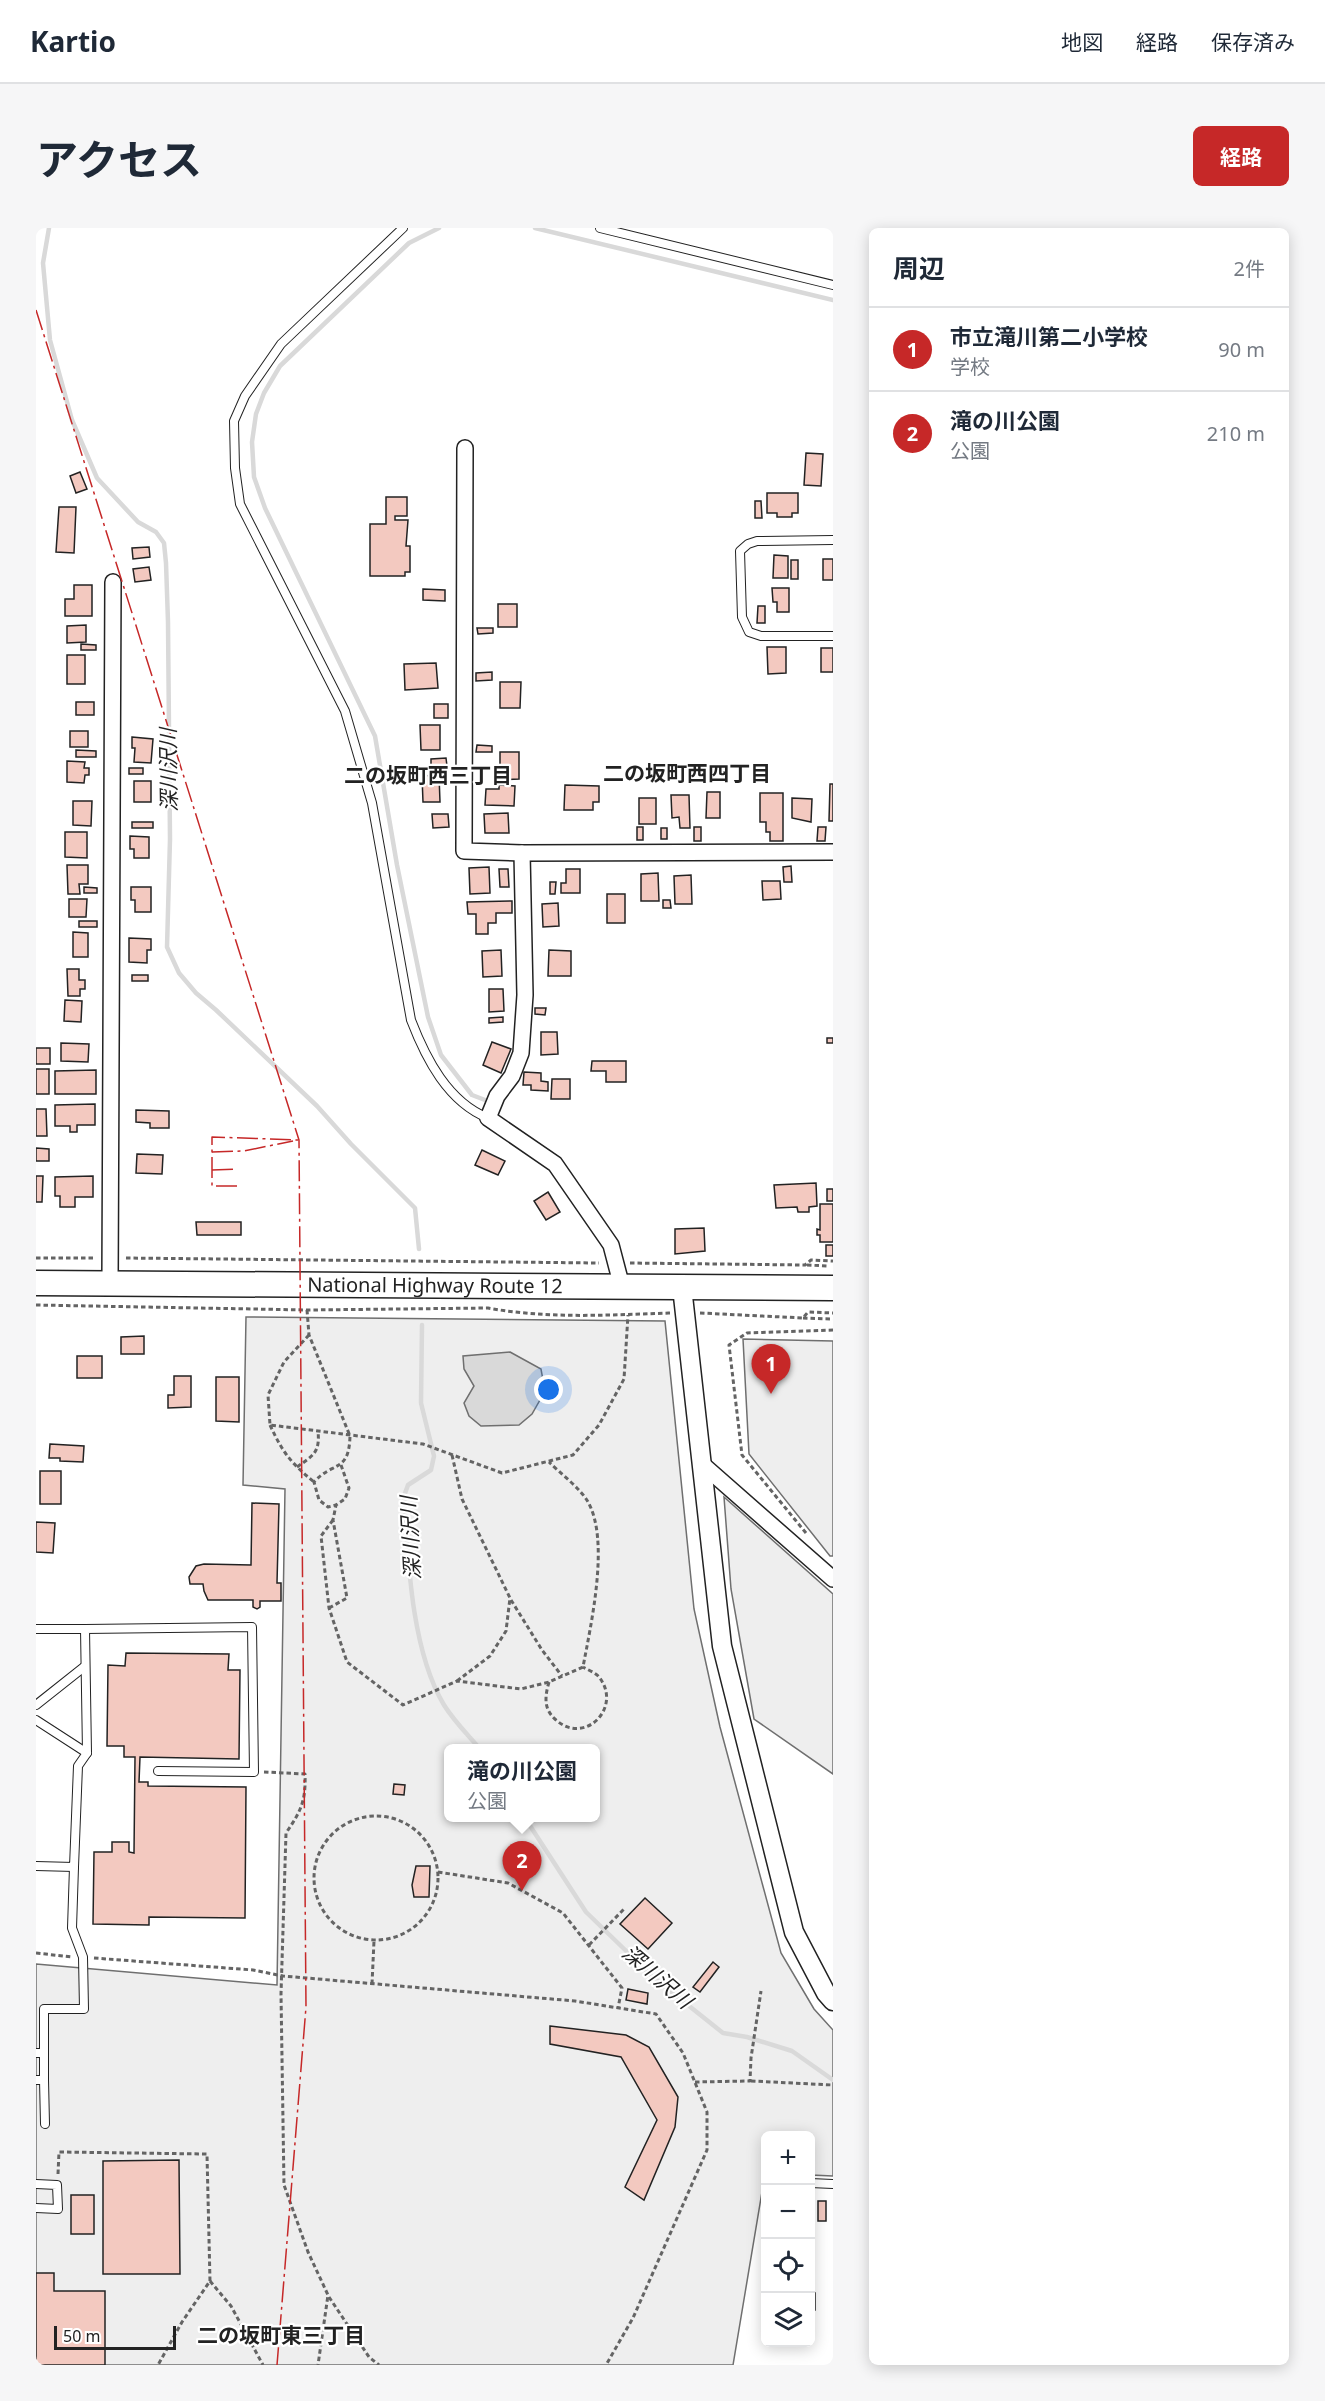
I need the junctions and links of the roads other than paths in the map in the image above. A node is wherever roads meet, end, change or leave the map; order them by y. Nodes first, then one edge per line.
1 (403, 228) edge
2 (600, 228) edge
3 (833, 285) edge
4 (465, 447) dead end
5 (833, 540) edge
6 (113, 582) dead end
7 (833, 636) edge
8 (833, 852) edge
9 (522, 853) junction
10 (488, 1118) junction
11 (832, 1277) edge
12 (36, 1283) edge
13 (110, 1283) junction
14 (622, 1287) junction
15 (682, 1287) junction
16 (702, 1464) junction
17 (833, 1579) edge
18 (36, 1629) edge
19 (85, 1629) junction
20 (84, 1667) junction
21 (36, 1705) edge
22 (36, 1720) edge
23 (87, 1753) junction
24 (158, 1771) dead end
25 (36, 1866) edge
26 (74, 1867) junction
27 (833, 2001) edge
28 (40, 2053) edge
29 (40, 2080) edge
30 (45, 2124) dead end
31 (815, 2183) edge
32 (36, 2184) edge
33 (833, 2184) edge
34 (36, 2208) edge

1 - 10 lane
2 - 3 lane
4 - 9 street
5 - 7 lane
6 - 13 street
8 - 9 street
9 - 10 street
10 - 14 street
11 - 15 highway, National Highway Route 12
12 - 13 highway, National Highway Route 12
13 - 14 highway, National Highway Route 12
14 - 15 highway, National Highway Route 12
15 - 16 street
16 - 17 street
16 - 27 street
18 - 19 lane
19 - 20 lane
19 - 24 lane
20 - 21 lane
20 - 23 lane
22 - 23 lane
23 - 26 lane
25 - 26 lane
26 - 28 lane
28 - 29 lane
29 - 30 lane
31 - 33 lane
32 - 34 lane

